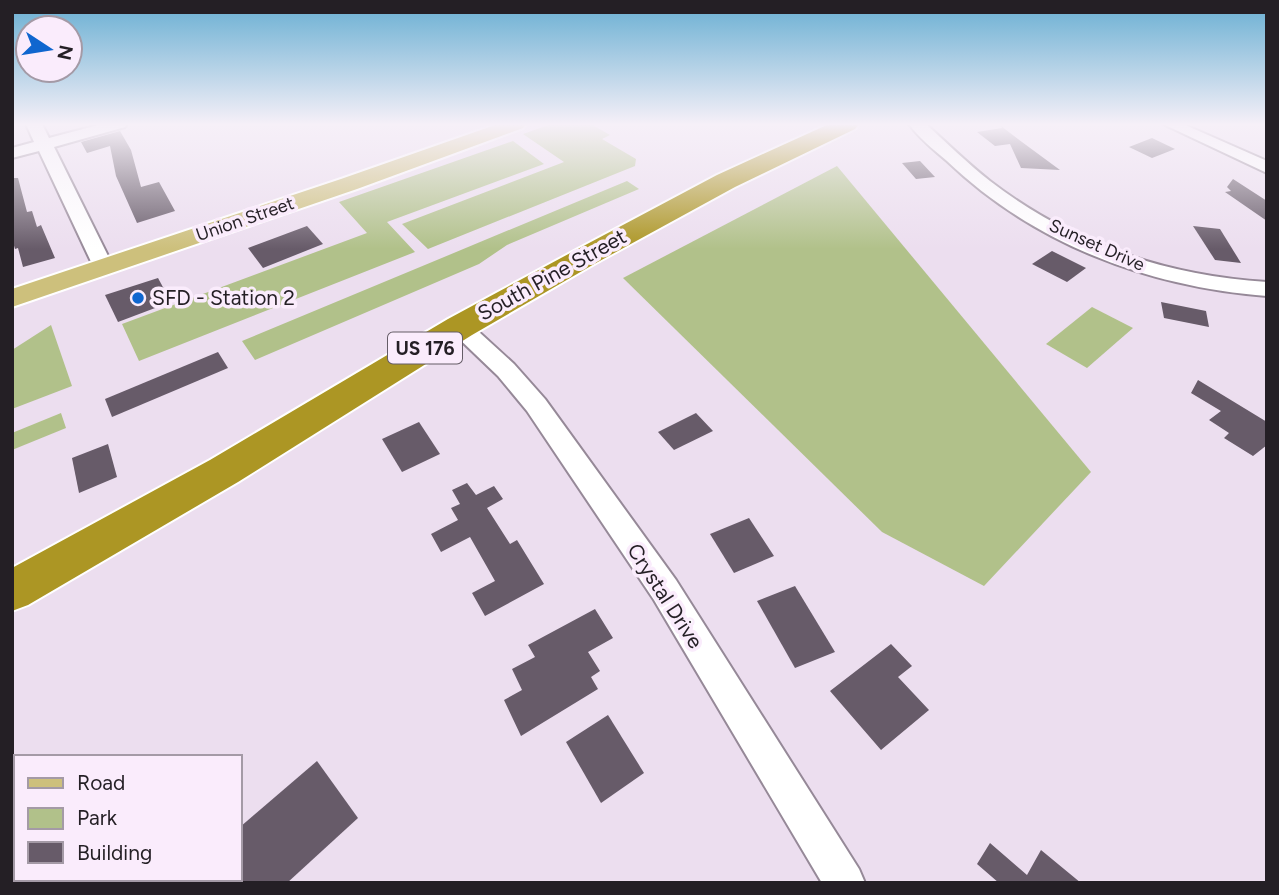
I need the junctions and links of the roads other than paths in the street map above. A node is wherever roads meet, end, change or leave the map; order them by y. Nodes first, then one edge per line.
1 (54, 166) edge
2 (397, 166) edge
3 (759, 166) edge
4 (963, 166) edge
5 (104, 268) junction
6 (1267, 289) edge
7 (12, 298) edge
8 (460, 327) junction
9 (12, 591) edge
10 (845, 883) edge

1 - 5 street
2 - 5 main road, Union Street
3 - 8 highway, South Pine Street / US 176
4 - 6 street, Sunset Drive
5 - 7 main road, Union Street
8 - 9 highway, South Pine Street / US 176
8 - 10 street, Crystal Drive

